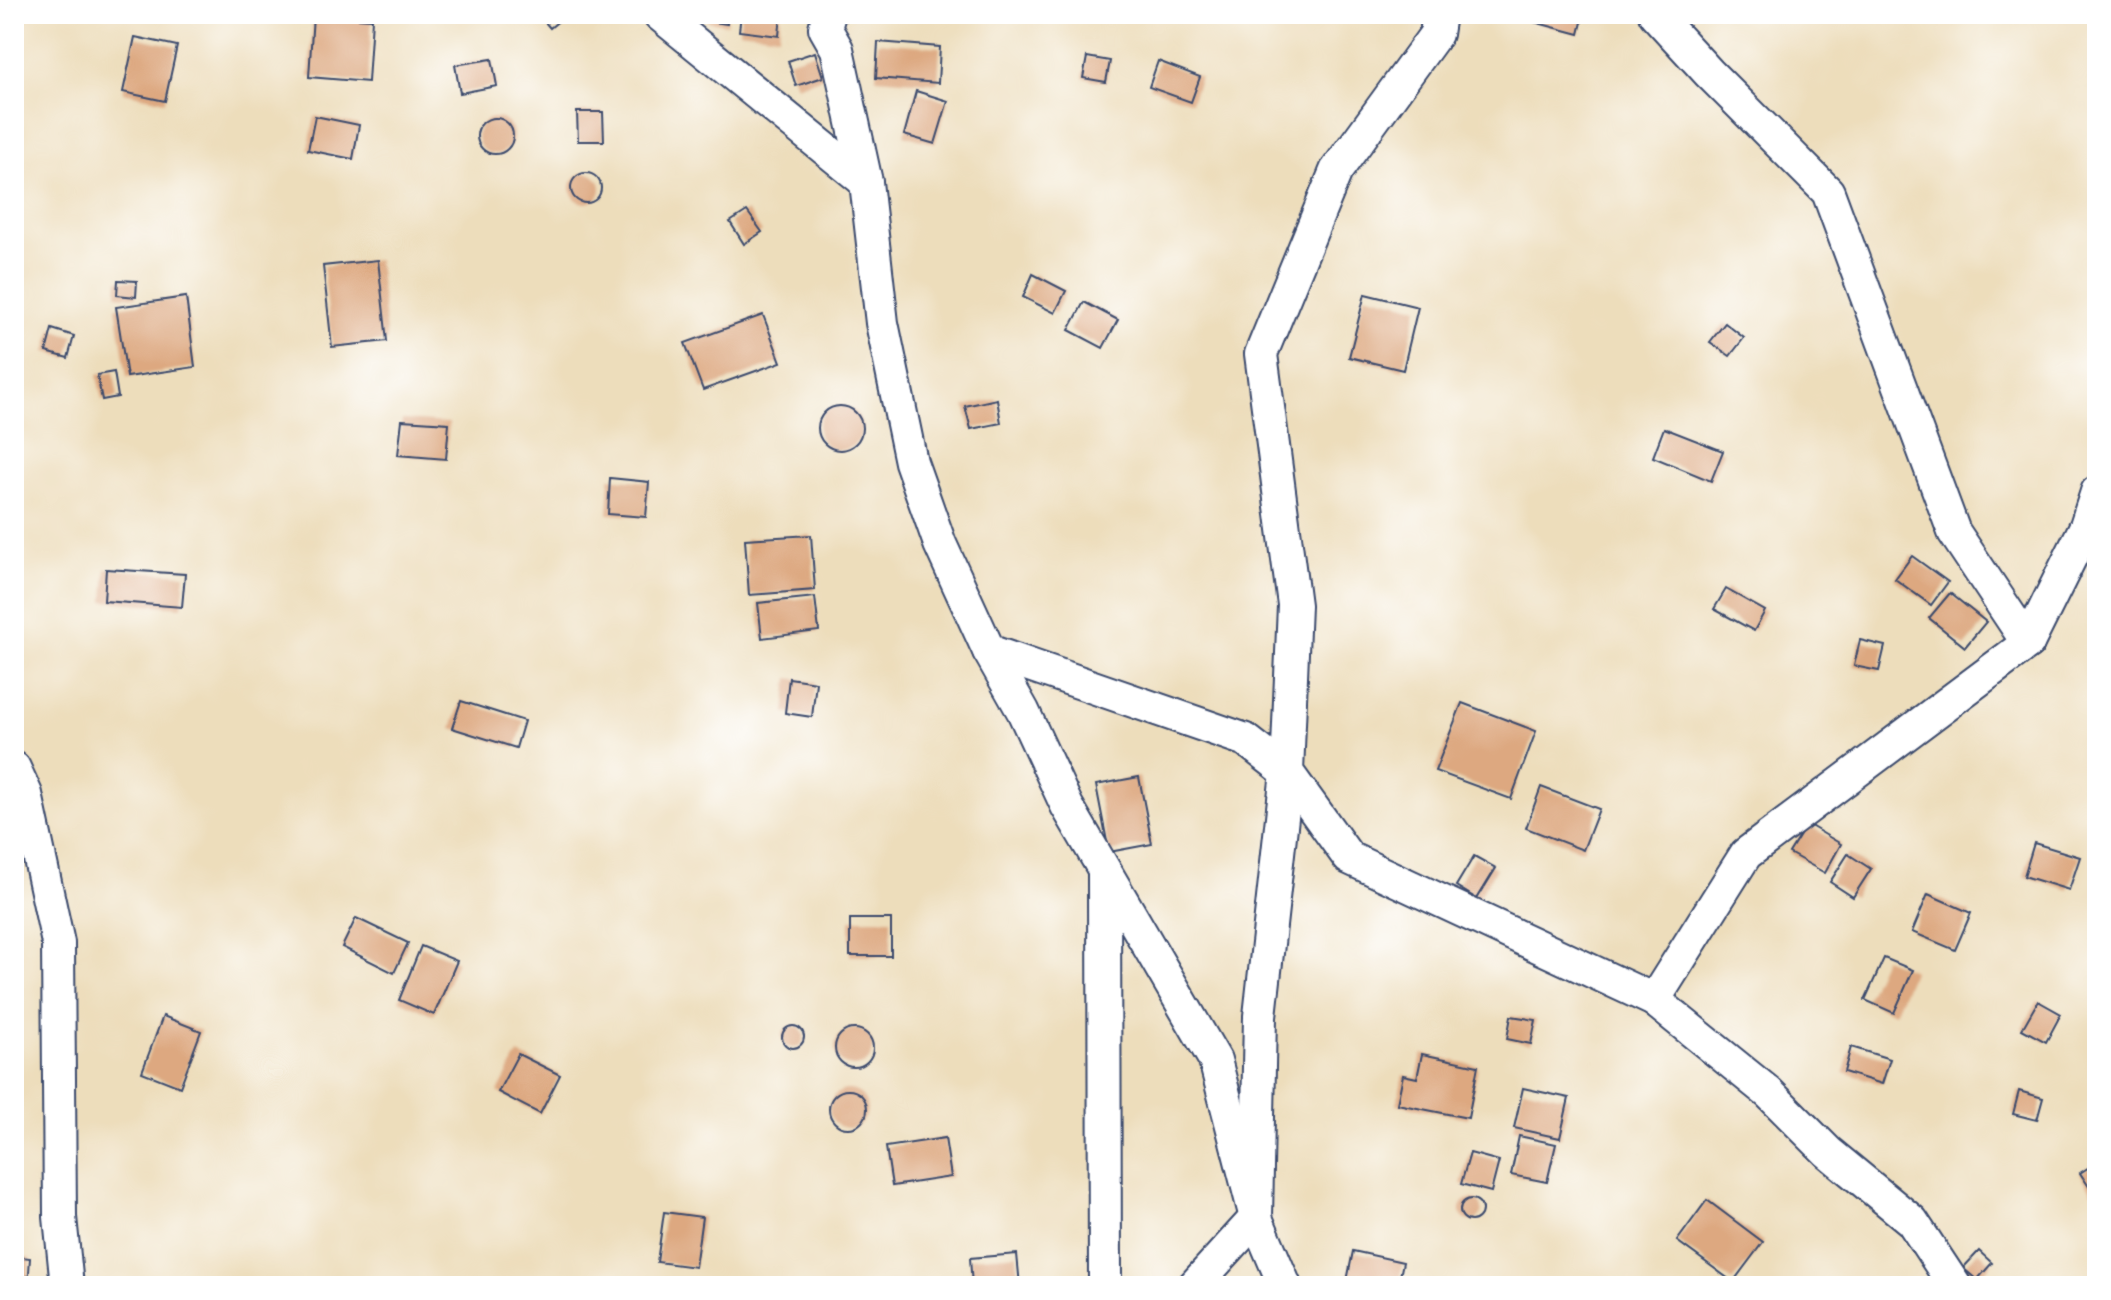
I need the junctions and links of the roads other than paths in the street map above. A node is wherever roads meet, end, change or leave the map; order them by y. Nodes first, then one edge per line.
1 (659, 14) edge
2 (829, 14) edge
3 (1439, 14) edge
4 (1655, 14) edge
5 (866, 182) junction
6 (2097, 492) edge
7 (2028, 643) junction
8 (989, 651) junction
9 (14, 768) edge
10 (1287, 772) junction
11 (1104, 871) junction
12 (1654, 1000) junction
13 (1256, 1218) junction
14 (67, 1286) edge
15 (1105, 1286) edge
16 (1194, 1286) edge
17 (1285, 1286) edge
18 (1955, 1286) edge

1 - 5 street
2 - 5 street
3 - 10 street
4 - 7 street
5 - 8 street
6 - 7 street
7 - 12 street
8 - 10 street
8 - 11 street
9 - 14 street
10 - 12 street
10 - 13 street
11 - 13 street
11 - 15 street
12 - 18 street
13 - 16 street
13 - 17 street

